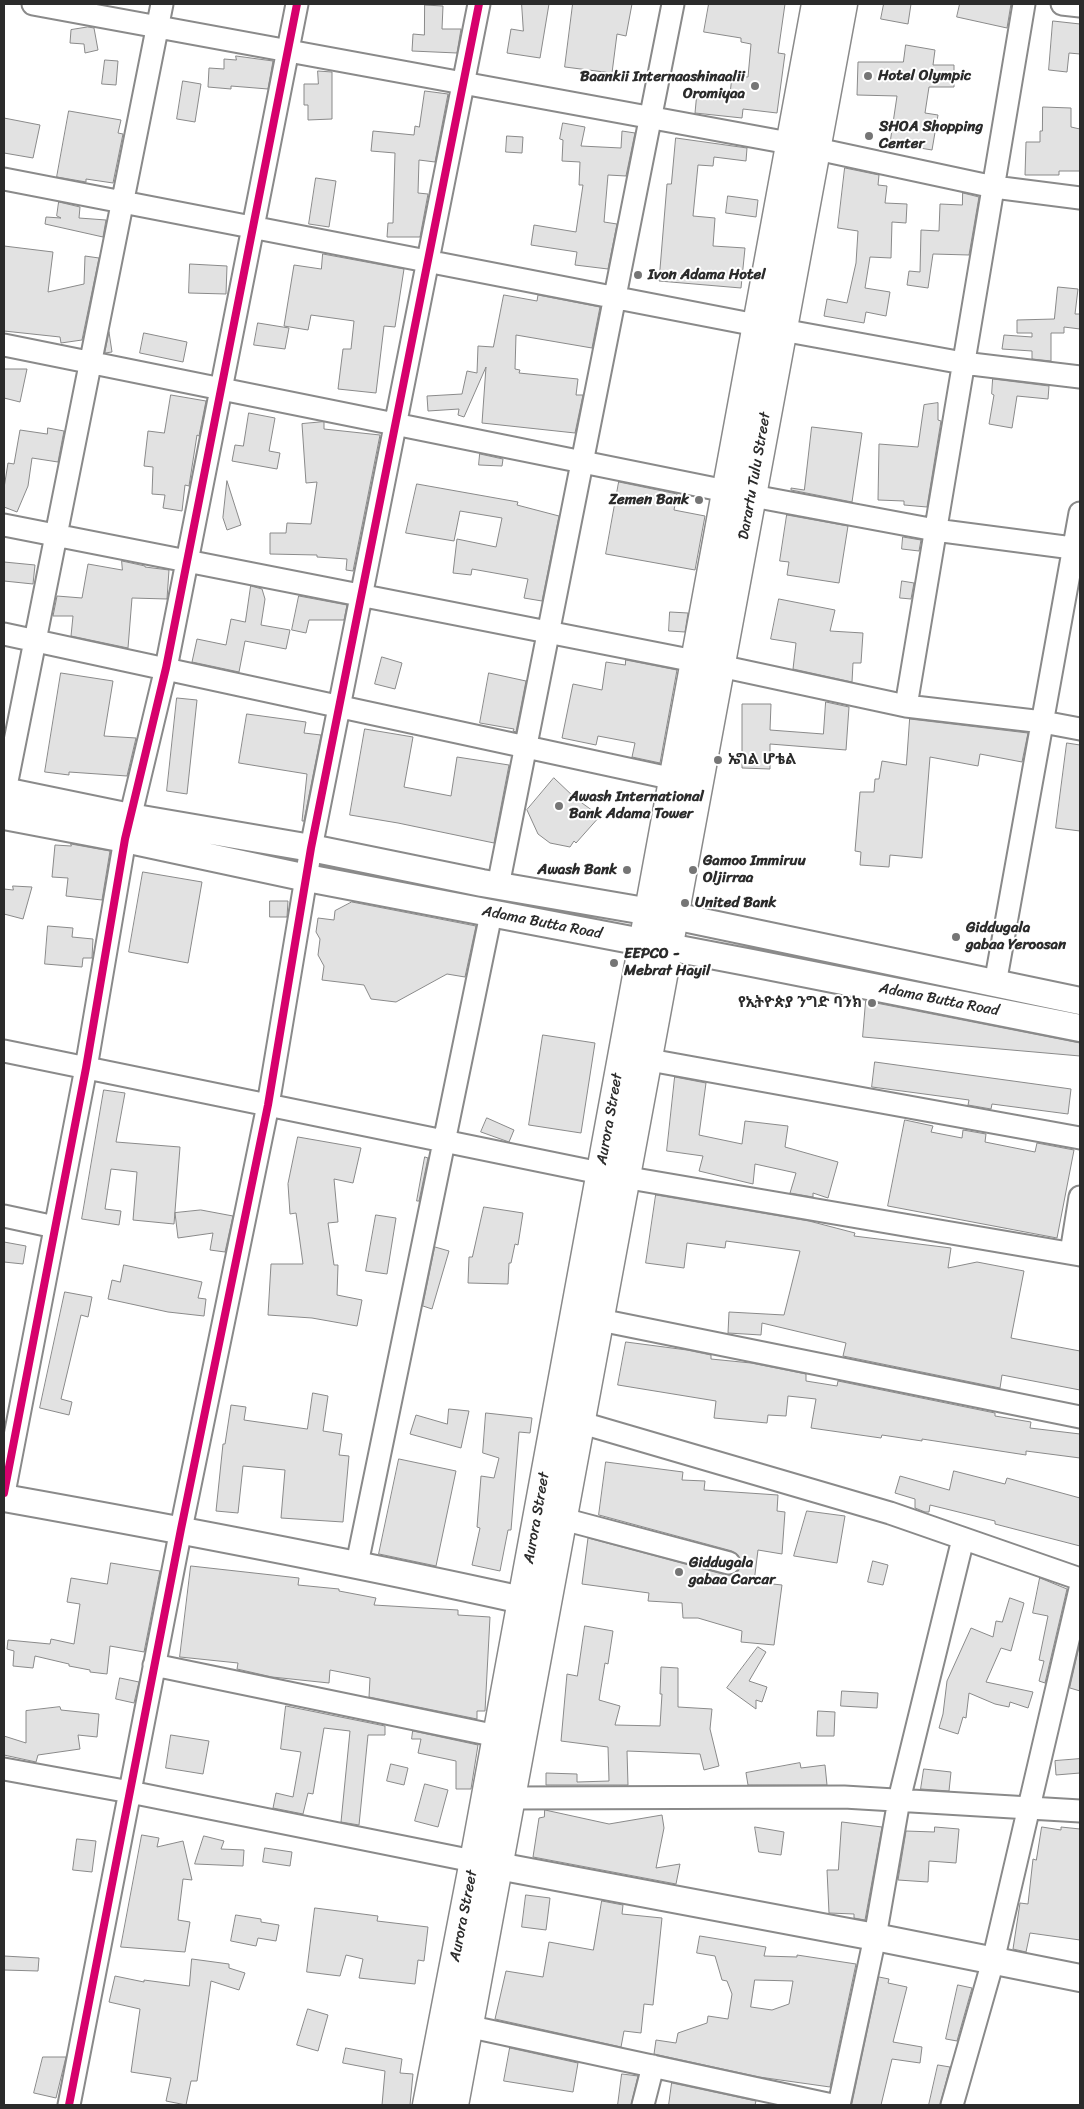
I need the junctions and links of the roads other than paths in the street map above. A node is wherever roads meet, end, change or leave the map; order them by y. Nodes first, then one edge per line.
1 (33, 4) edge
2 (162, 4) edge
3 (298, 4) edge
4 (479, 4) edge
5 (674, 4) edge
6 (816, 4) edge
7 (843, 4) edge
8 (1024, 4) edge
9 (1062, 4) edge
10 (1080, 6) edge
11 (158, 27) junction
12 (288, 51) junction
13 (463, 83) junction
14 (651, 118) junction
15 (789, 143) junction
16 (816, 148) junction
17 (4, 179) edge
18 (994, 187) junction
19 (1080, 198) edge
20 (123, 202) junction
21 (253, 227) junction
22 (428, 261) junction
23 (615, 297) junction
24 (769, 327) junction
25 (4, 345) edge
26 (91, 362) junction
27 (964, 363) junction
28 (1080, 377) edge
29 (221, 388) junction
30 (395, 424) junction
31 (583, 462) junction
32 (739, 493) junction
33 (1080, 513) edge
34 (4, 525) edge
35 (935, 530) junction
36 (56, 536) junction
37 (1077, 548) edge
38 (187, 561) junction
39 (361, 595) junction
40 (548, 632) junction
41 (4, 634) edge
42 (36, 640) junction
43 (708, 664) junction
44 (166, 668) junction
45 (340, 706) junction
46 (906, 706) junction
47 (1043, 722) junction
48 (1080, 729) edge
49 (526, 747) junction
50 (685, 782) junction
51 (4, 799) edge
52 (128, 828) junction
53 (311, 848) junction
54 (307, 878) junction
55 (498, 886) junction
56 (491, 914) junction
57 (656, 930) junction
58 (995, 984) junction
59 (1080, 1000) edge
60 (1080, 1028) edge
61 (4, 1051) edge
62 (635, 1058) junction
63 (86, 1068) junction
64 (268, 1105) junction
65 (1080, 1138) edge
66 (444, 1141) junction
67 (613, 1175) junction
68 (1080, 1197) edge
69 (4, 1216) edge
70 (55, 1227) junction
71 (1076, 1254) edge
72 (586, 1319) junction
73 (1080, 1417) edge
74 (568, 1419) junction
75 (4, 1493) edge
76 (4, 1498) edge
77 (550, 1517) junction
78 (181, 1529) junction
79 (963, 1539) junction
80 (729, 1563) dead end
81 (357, 1564) junction
82 (1080, 1579) edge
83 (1080, 1589) edge
84 (534, 1601) junction
85 (154, 1665) junction
86 (497, 1736) junction
87 (4, 1769) edge
88 (130, 1792) junction
89 (511, 1798) junction
90 (899, 1800) junction
91 (1028, 1808) junction
92 (1080, 1811) edge
93 (486, 1864) junction
94 (875, 1937) junction
95 (993, 1960) junction
96 (1080, 1978) edge
97 (457, 2023) junction
98 (653, 2066) junction
99 (69, 2105) edge
100 (427, 2105) edge
101 (454, 2105) edge
102 (643, 2105) edge
103 (832, 2105) edge
104 (839, 2105) edge
105 (952, 2105) edge

1 - 11 street
2 - 11 street
3 - 12 street
4 - 13 street
5 - 14 street
6 - 15 main road, Darartu Tulu Street
7 - 16 main road, Darartu Tulu Street
8 - 18 street
9 - 10 street
11 - 12 street
11 - 20 street
12 - 13 street
12 - 21 street
13 - 14 street
13 - 22 street
14 - 15 street
14 - 23 street
15 - 16 street
15 - 24 main road, Darartu Tulu Street
16 - 18 street
16 - 24 main road, Darartu Tulu Street
17 - 20 street
18 - 19 street
18 - 27 street
20 - 21 street
20 - 26 street
21 - 22 street
21 - 29 street
22 - 23 street
22 - 30 street
23 - 24 street
23 - 31 street
24 - 27 street
24 - 32 main road, Darartu Tulu Street
25 - 26 street
26 - 29 street
26 - 36 street
27 - 28 street
27 - 35 street
29 - 30 street
29 - 38 street
30 - 31 street
30 - 39 street
31 - 32 street
31 - 40 street
32 - 35 street
32 - 43 main road, Darartu Tulu Street
33 - 37 street
34 - 36 street
35 - 37 street
35 - 46 street
36 - 38 street
36 - 42 street
37 - 47 street
38 - 39 street
38 - 44 street
39 - 40 street
39 - 45 street
40 - 43 street
40 - 49 street
41 - 42 street
42 - 44 street
42 - 51 street
43 - 46 street
43 - 50 main road, Darartu Tulu Street
44 - 45 street
44 - 52 street
45 - 49 street
45 - 53 street
46 - 47 street
47 - 48 street
47 - 58 street
49 - 50 street
49 - 55 street
50 - 57 main road, Darartu Tulu Street
51 - 52 street, Adama Butta Road
52 - 53 street, Adama Butta Road
52 - 54 street, Adama Butta Road
52 - 63 street
53 - 54 street
53 - 55 street, Adama Butta Road
54 - 56 street, Adama Butta Road
54 - 64 street
55 - 57 street, Adama Butta Road
56 - 57 street, Adama Butta Road
56 - 66 street
57 - 58 street, Adama Butta Road
57 - 60 street, Adama Butta Road
57 - 62 main road, Aurora Street
58 - 59 street, Adama Butta Road
61 - 63 street
62 - 65 street
62 - 67 main road, Aurora Street
63 - 64 street
63 - 70 street
64 - 66 street
64 - 78 street
66 - 67 street
66 - 81 street
67 - 71 street
67 - 72 main road, Aurora Street
68 - 71 street
69 - 70 street
70 - 75 street
72 - 73 street
72 - 74 main road, Aurora Street
74 - 77 main road, Aurora Street
74 - 79 street
76 - 78 street
77 - 80 street
77 - 84 main road, Aurora Street
78 - 81 street
78 - 85 street
79 - 82 street
79 - 90 street
81 - 84 street
83 - 91 street
84 - 86 main road, Aurora Street
84 - 89 main road, Aurora Street
85 - 86 street
85 - 88 street
86 - 93 main road, Aurora Street
87 - 88 street
88 - 93 street
88 - 99 street
89 - 90 street
89 - 93 main road, Aurora Street
90 - 91 street
90 - 94 street
91 - 92 street
91 - 95 street
93 - 94 street
93 - 97 main road, Aurora Street
94 - 95 street
94 - 104 street
95 - 96 street
95 - 105 street
97 - 98 street
97 - 100 main road, Aurora Street
97 - 101 main road, Aurora Street
98 - 102 street
98 - 103 street

